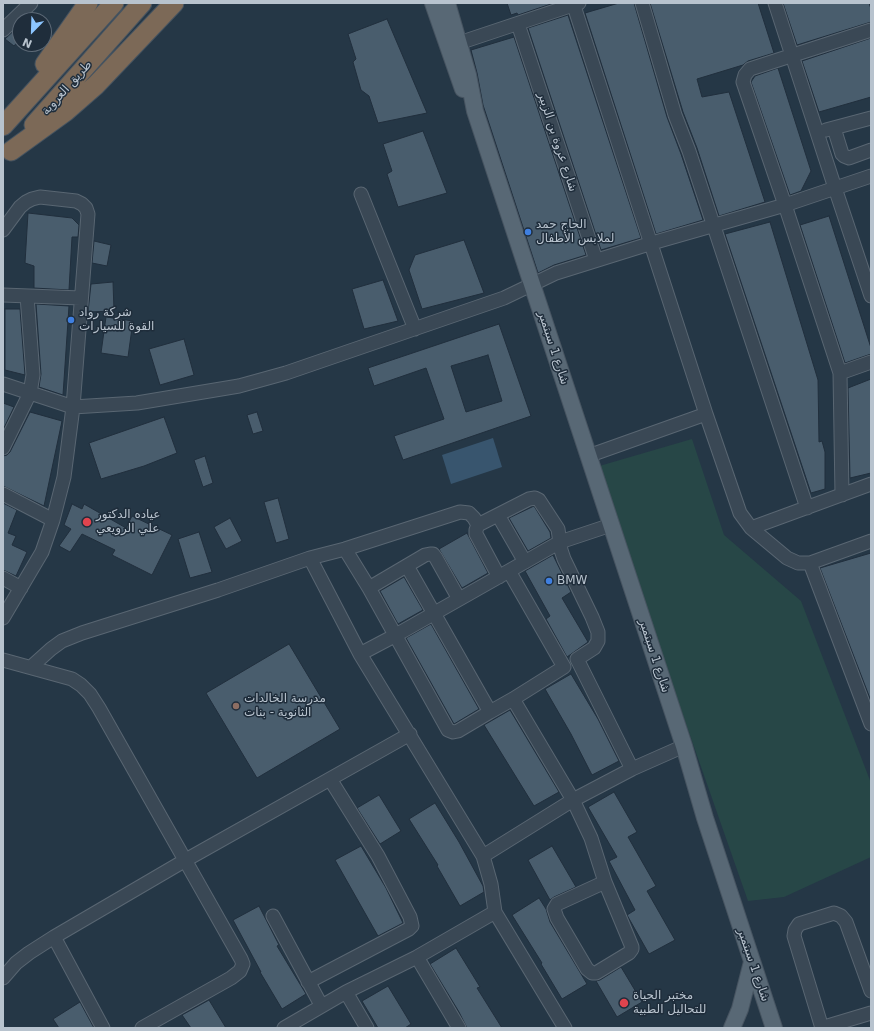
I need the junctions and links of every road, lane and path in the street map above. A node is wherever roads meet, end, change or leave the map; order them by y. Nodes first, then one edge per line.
1 (31, 3) edge
2 (88, 3) edge
3 (114, 3) edge
4 (174, 3) edge
5 (432, 3) edge
6 (447, 3) edge
7 (642, 3) edge
8 (775, 3) edge
9 (575, 4) edge
10 (137, 9) edge
11 (518, 24) junction
12 (3, 30) edge
13 (871, 30) edge
14 (459, 43) junction
15 (792, 55) junction
16 (475, 111) junction
17 (871, 118) edge
18 (3, 125) edge
19 (834, 128) junction
20 (817, 132) junction
21 (871, 150) edge
22 (7, 156) edge
23 (871, 176) edge
24 (835, 188) junction
25 (361, 194) dead end
26 (785, 205) junction
27 (713, 225) junction
28 (3, 230) edge
29 (652, 243) junction
30 (596, 260) junction
31 (532, 284) junction
32 (3, 295) edge
33 (27, 296) junction
34 (871, 296) edge
35 (81, 298) junction
36 (415, 329) junction
37 (871, 362) edge
38 (840, 374) junction
39 (3, 384) edge
40 (30, 393) junction
41 (73, 407) junction
42 (706, 414) junction
43 (3, 448) edge
44 (588, 456) junction
45 (871, 484) edge
46 (3, 494) edge
47 (842, 495) junction
48 (807, 508) junction
49 (498, 515) junction
50 (53, 520) junction
51 (611, 524) junction
52 (478, 525) junction
53 (751, 528) junction
54 (871, 541) edge
55 (560, 542) junction
56 (345, 549) junction
57 (310, 558) junction
58 (525, 562) junction
59 (810, 563) junction
60 (407, 566) junction
61 (504, 574) junction
62 (3, 578) edge
63 (21, 588) junction
64 (369, 588) junction
65 (460, 599) junction
66 (434, 613) junction
67 (3, 618) edge
68 (396, 635) junction
69 (360, 654) junction
70 (577, 659) junction
71 (3, 660) edge
72 (31, 667) junction
73 (564, 667) junction
74 (513, 699) junction
75 (490, 712) junction
76 (870, 718) edge
77 (410, 734) junction
78 (684, 746) junction
79 (632, 769) junction
80 (330, 779) junction
81 (573, 800) junction
82 (483, 856) junction
83 (184, 860) junction
84 (605, 882) junction
85 (495, 912) junction
86 (273, 916) dead end
87 (54, 937) junction
88 (417, 957) junction
89 (752, 962) junction
90 (5, 971) edge
91 (308, 982) junction
92 (871, 991) edge
93 (346, 992) junction
94 (321, 1006) junction
95 (871, 1013) edge
96 (103, 1028) edge
97 (142, 1028) edge
98 (284, 1028) edge
99 (367, 1028) edge
100 (459, 1028) edge
101 (566, 1028) edge
102 (732, 1028) edge
103 (774, 1028) edge
104 (822, 1028) edge

1 - 12 street
2 - 18 highway
3 - 18 highway, طريق العروبة
4 - 22 highway
5 - 16 main road
6 - 14 main road
7 - 27 street
8 - 15 street
9 - 11 street
9 - 29 street
10 - 22 highway, طريق العروبة
11 - 14 street
11 - 30 street, شارع عروة بن الزبير
13 - 15 street
14 - 16 main road
15 - 20 street
15 - 26 street
16 - 31 main road, شارع 1 سبتمبر
17 - 19 street
19 - 20 street
19 - 21 street
20 - 24 street
23 - 24 street
24 - 26 street
24 - 34 street
25 - 36 street
26 - 27 street
26 - 38 street
27 - 29 street
27 - 48 street
28 - 35 street
29 - 30 street
29 - 42 street
30 - 31 street
31 - 36 street
31 - 44 main road, شارع 1 سبتمبر
32 - 33 street
33 - 35 street
33 - 40 street
35 - 41 street
36 - 41 street
37 - 38 street
38 - 47 street
39 - 40 street
40 - 41 street
40 - 43 street
41 - 50 street
42 - 44 street
42 - 53 street
44 - 51 main road, شارع 1 سبتمبر
45 - 47 street
46 - 50 street
47 - 48 street
48 - 53 street
49 - 52 street
49 - 55 street
49 - 58 street
50 - 63 street
51 - 55 street
51 - 78 main road, شارع 1 سبتمبر
52 - 56 street
52 - 61 street
53 - 59 street
54 - 59 street
55 - 58 street
55 - 70 street
56 - 57 street
56 - 64 street
57 - 69 street
57 - 72 street
58 - 61 street
59 - 76 street
60 - 64 street
60 - 65 street
60 - 66 street
61 - 65 street
61 - 73 street
62 - 63 street
63 - 67 street
64 - 68 street
65 - 66 street
66 - 68 street
66 - 75 street
68 - 69 street
68 - 75 street
69 - 77 street
70 - 73 street
70 - 79 street
71 - 72 street
72 - 83 street
73 - 74 street
74 - 75 street
74 - 81 street
77 - 80 street
77 - 82 street
78 - 79 street
78 - 89 main road, شارع 1 سبتمبر
79 - 81 street
80 - 83 street
80 - 91 street
81 - 82 street
81 - 84 street
82 - 85 street
83 - 87 street
83 - 97 street
84 - 84 street
85 - 88 street
85 - 101 street
86 - 91 street
87 - 90 street
87 - 96 street
88 - 93 street
88 - 100 street
89 - 102 main road
89 - 103 main road, شارع 1 سبتمبر
91 - 94 street
92 - 104 street
93 - 94 street
93 - 99 street
94 - 98 street
95 - 104 street

